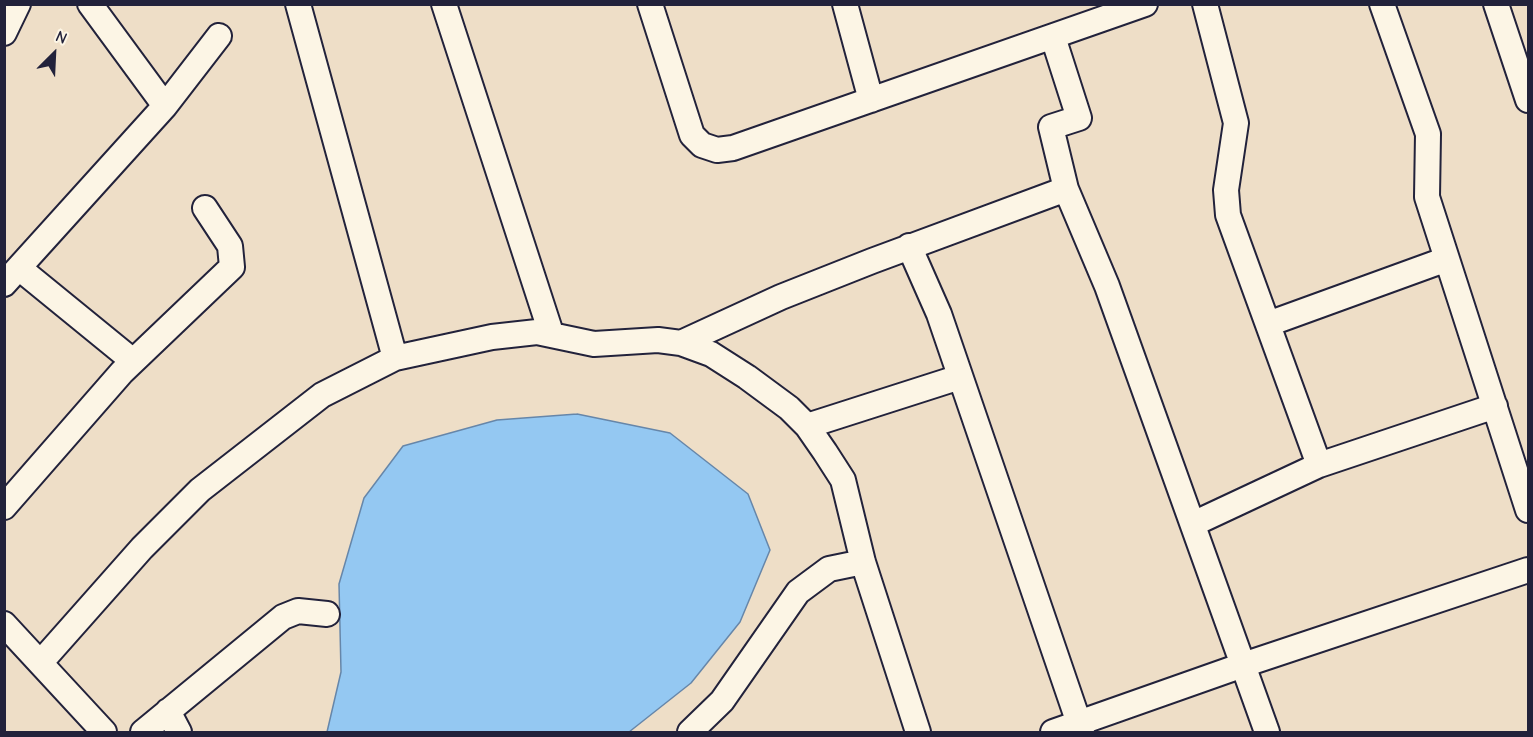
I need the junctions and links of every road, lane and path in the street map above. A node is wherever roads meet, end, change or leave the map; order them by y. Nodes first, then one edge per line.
1 (18, 4) edge
2 (90, 4) edge
3 (298, 4) edge
4 (444, 4) edge
5 (650, 4) edge
6 (845, 4) edge
7 (1145, 4) edge
8 (1206, 4) edge
9 (1382, 4) edge
10 (1496, 4) edge
11 (4, 33) edge
12 (219, 36) dead end
13 (1053, 37) junction
14 (871, 100) junction
15 (1528, 100) edge
16 (165, 106) junction
17 (1065, 189) junction
18 (205, 208) dead end
19 (909, 246) junction
20 (1447, 259) junction
21 (12, 276) edge
22 (1268, 324) junction
23 (551, 333) junction
24 (681, 343) junction
25 (395, 358) junction
26 (133, 361) junction
27 (960, 377) junction
28 (1495, 406) junction
29 (807, 426) junction
30 (1320, 465) junction
31 (4, 507) edge
32 (1528, 510) edge
33 (1193, 524) junction
34 (863, 562) junction
35 (1528, 570) edge
36 (327, 614) dead end
37 (4, 624) edge
38 (41, 662) junction
39 (1243, 665) junction
40 (173, 722) edge
41 (1080, 728) edge
42 (104, 732) edge
43 (143, 732) edge
44 (690, 732) edge
45 (918, 732) edge
46 (1053, 732) edge
47 (1268, 732) edge

1 - 11 street
2 - 16 street
3 - 25 street
4 - 23 street
5 - 14 street
6 - 14 street
7 - 13 street
8 - 22 street
9 - 20 street
10 - 15 street
12 - 16 street
13 - 14 street
13 - 17 street
16 - 21 street
17 - 19 street
17 - 33 street
18 - 26 street
19 - 24 street
19 - 27 street
20 - 22 street
20 - 28 street
21 - 26 street
22 - 30 street
23 - 24 street
23 - 25 street
24 - 29 street
25 - 38 street
26 - 31 street
27 - 29 street
27 - 41 street
28 - 30 street
28 - 32 street
29 - 34 street
30 - 33 street
33 - 39 street
34 - 44 street
34 - 45 street
35 - 39 street
36 - 40 street
37 - 38 street
38 - 42 street
39 - 41 street
39 - 47 street
40 - 43 street
41 - 46 street

